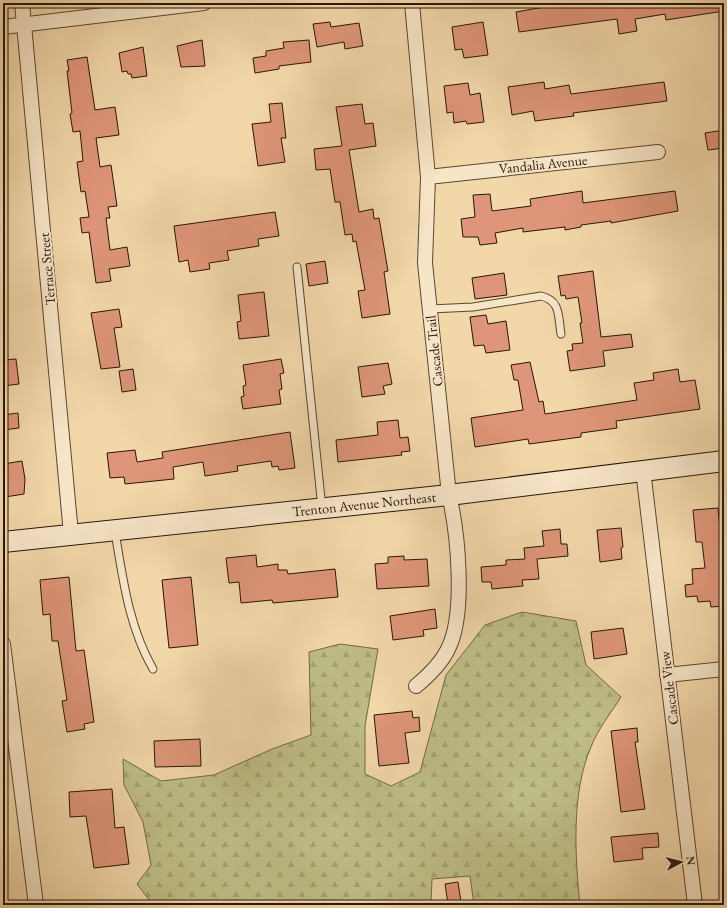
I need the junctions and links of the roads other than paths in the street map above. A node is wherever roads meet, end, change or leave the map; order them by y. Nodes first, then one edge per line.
1 (22, 3) edge
2 (204, 3) edge
3 (412, 3) edge
4 (24, 25) junction
5 (3, 27) edge
6 (658, 152) dead end
7 (428, 177) junction
8 (297, 267) dead end
9 (430, 309) junction
10 (561, 334) dead end
11 (724, 461) edge
12 (643, 470) junction
13 (448, 495) junction
14 (322, 508) junction
15 (115, 530) junction
16 (71, 534) junction
17 (3, 542) edge
18 (3, 644) edge
19 (153, 669) dead end
20 (724, 669) edge
21 (667, 675) junction
22 (416, 686) dead end
23 (36, 905) edge
24 (695, 905) edge

1 - 4 street, Terrace Street
2 - 4 street
3 - 7 street, Cascade Trail
4 - 5 street
4 - 16 street, Terrace Street
6 - 7 street, Vandalia Avenue
7 - 9 street, Cascade Trail
8 - 14 lane
9 - 10 lane
9 - 13 street, Cascade Trail
11 - 12 main road, Trenton Avenue Northeast
12 - 13 main road, Trenton Avenue Northeast
12 - 21 street, Cascade View
13 - 14 main road, Trenton Avenue Northeast
13 - 22 street, Cascade Trail
14 - 15 main road, Trenton Avenue Northeast
15 - 16 main road, Trenton Avenue Northeast
15 - 19 lane
16 - 17 main road, Trenton Avenue Northeast
18 - 23 street
20 - 21 street
21 - 24 street, Cascade View

